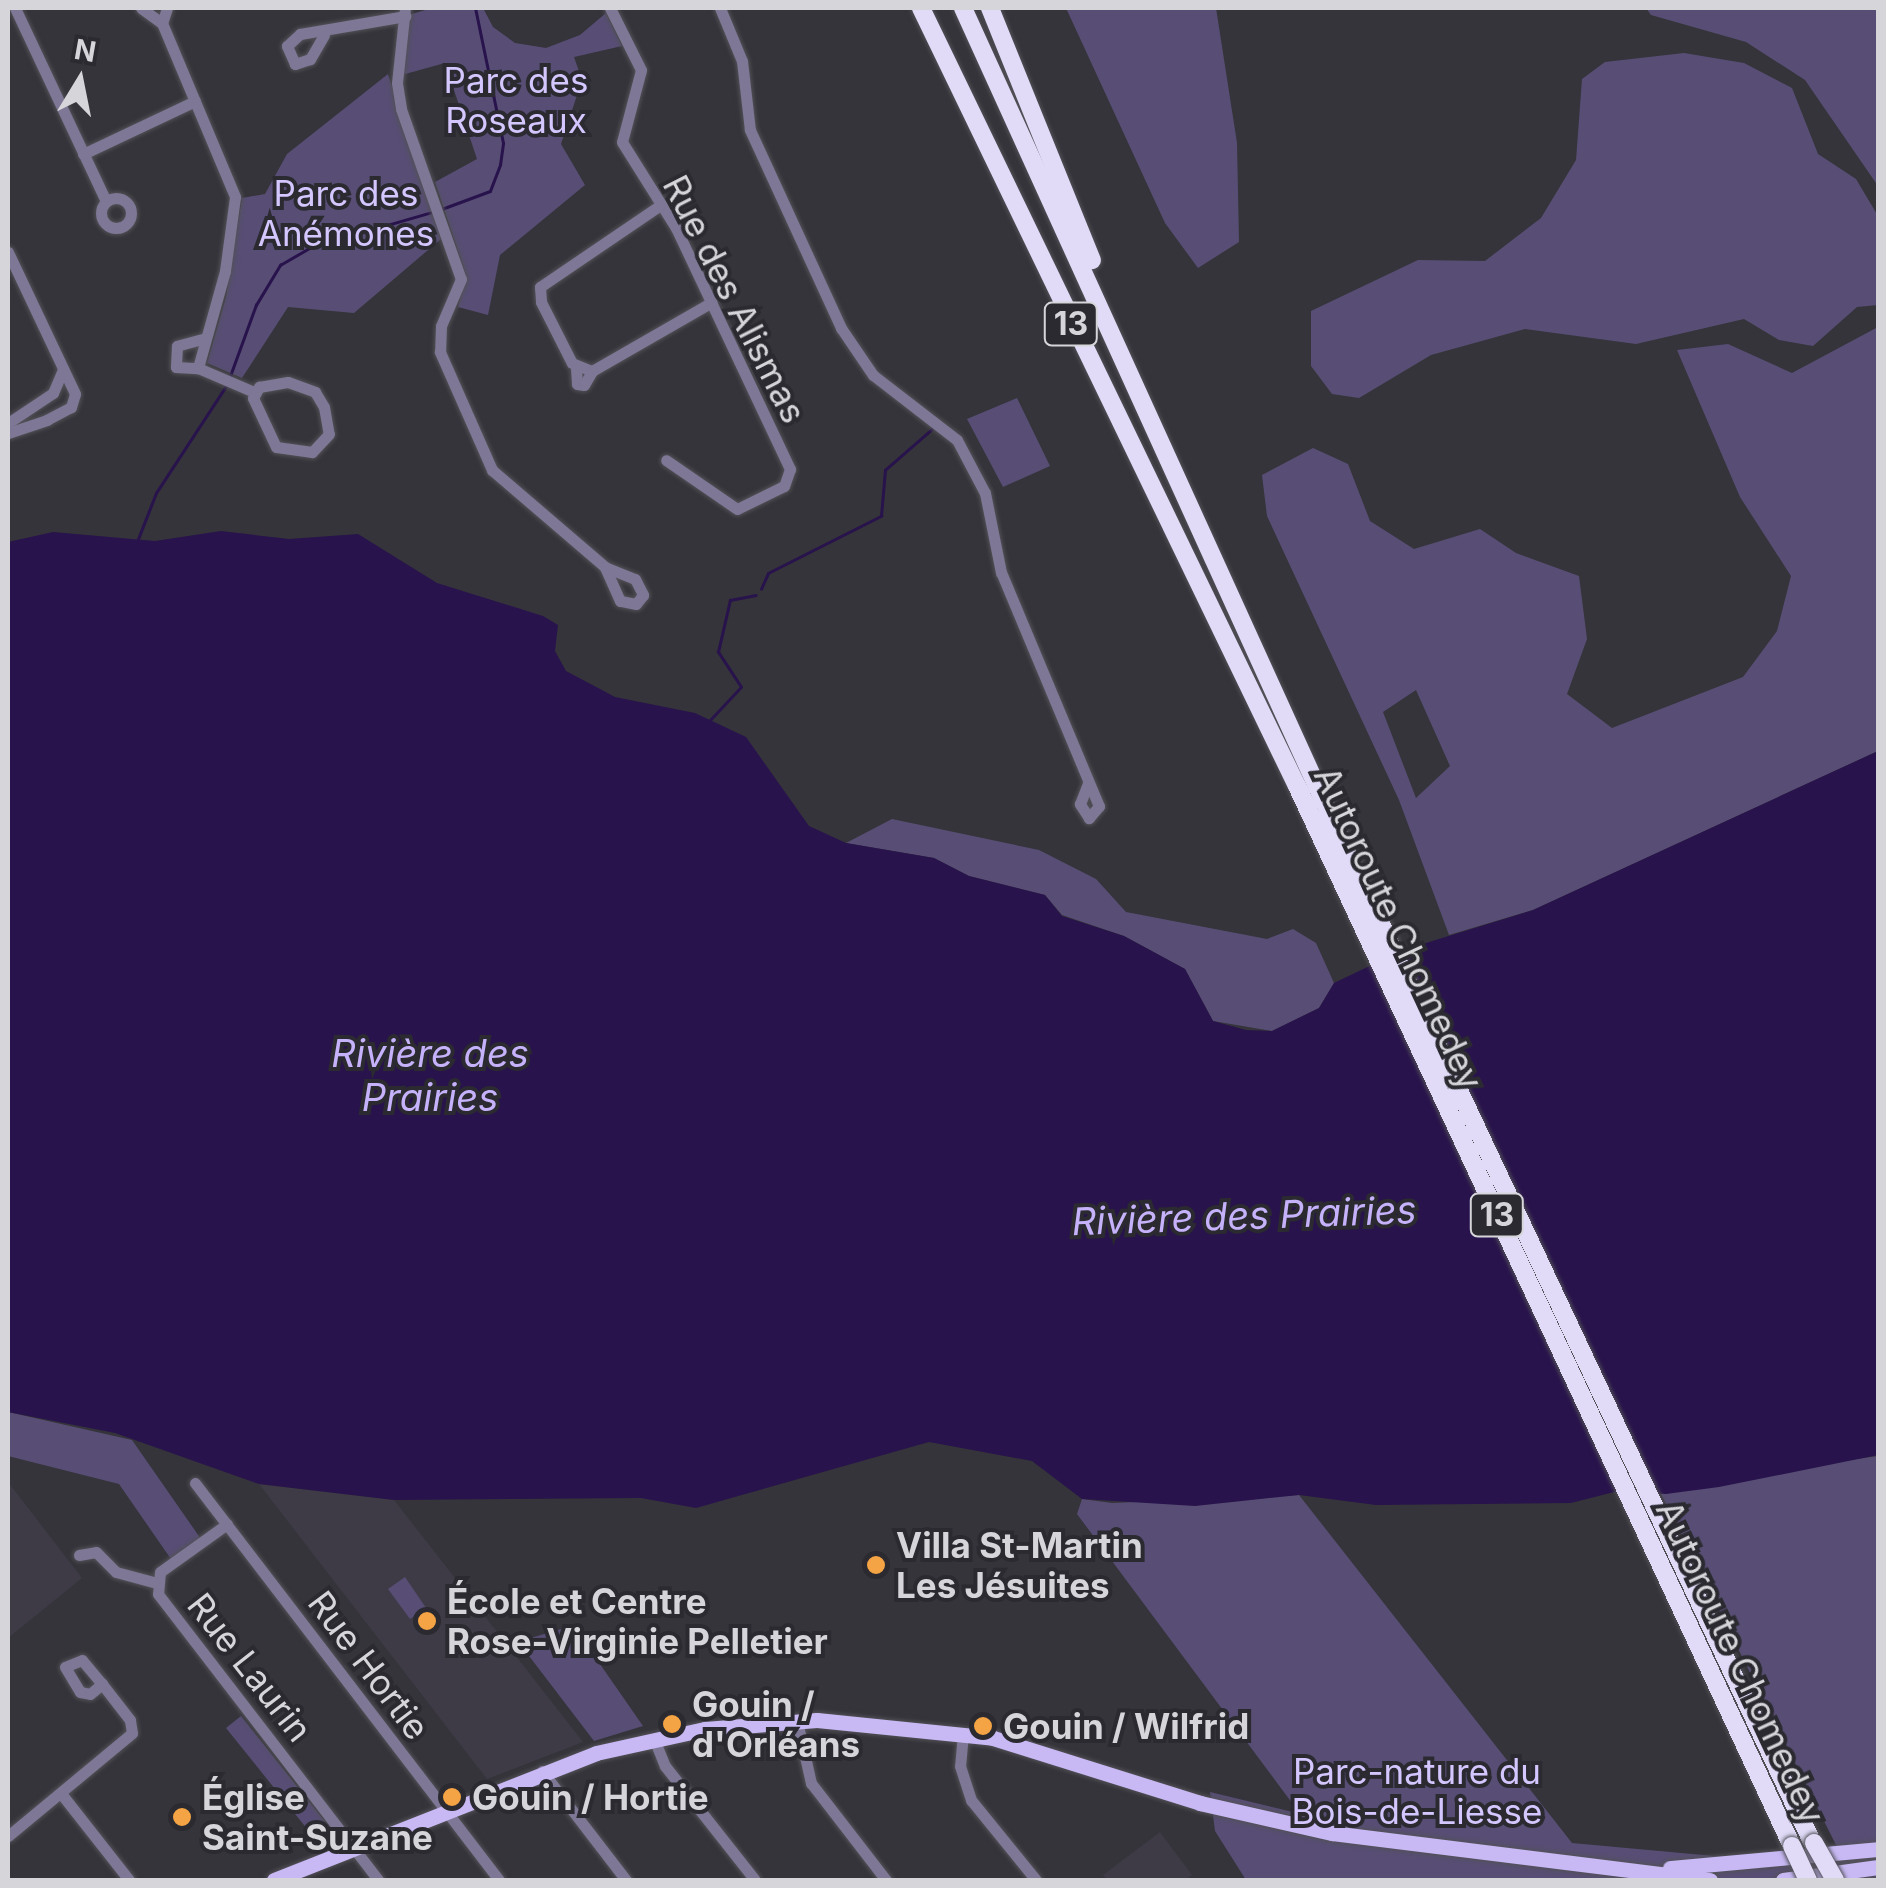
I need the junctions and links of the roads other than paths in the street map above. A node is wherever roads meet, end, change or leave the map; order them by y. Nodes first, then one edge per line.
1 (15, 8) edge
2 (141, 8) edge
3 (168, 8) edge
4 (610, 8) edge
5 (720, 8) edge
6 (921, 8) edge
7 (963, 8) edge
8 (990, 8) edge
9 (406, 12) edge
10 (162, 23) junction
11 (324, 35) dead end
12 (195, 101) junction
13 (84, 154) junction
14 (106, 201) dead end
15 (660, 206) junction
16 (8, 252) edge
17 (12, 272) edge
18 (712, 302) junction
19 (206, 338) junction
20 (198, 368) junction
21 (63, 369) junction
22 (254, 392) junction
23 (8, 422) edge
24 (1155, 424) junction
25 (8, 433) edge
26 (666, 460) dead end
27 (604, 567) dead end
28 (1088, 783) dead end
29 (1360, 899) junction
30 (196, 1483) dead end
31 (228, 1524) junction
32 (1651, 1524) junction
33 (79, 1556) dead end
34 (154, 1582) junction
35 (102, 1684) dead end
36 (797, 1721) junction
37 (963, 1732) junction
38 (654, 1739) junction
39 (542, 1771) junction
40 (63, 1796) junction
41 (445, 1811) junction
42 (8, 1836) edge
43 (1787, 1847) junction
44 (354, 1848) junction
45 (1878, 1849) edge
46 (1878, 1867) edge
47 (1651, 1869) junction
48 (1745, 1873) edge
49 (129, 1880) edge
50 (274, 1880) edge
51 (378, 1880) edge
52 (500, 1880) edge
53 (626, 1880) edge
54 (755, 1880) edge
55 (886, 1880) edge
56 (1036, 1880) edge
57 (1710, 1880) edge
58 (1784, 1880) edge
59 (1794, 1880) edge
60 (1808, 1880) edge
61 (1832, 1880) edge

1 - 13 street
2 - 10 street
3 - 10 street
4 - 15 street, Rue des Alismas
5 - 28 street
6 - 29 highway, Autoroute Chomedey / 13
7 - 24 highway, Autoroute Chomedey / 13
8 - 24 highway
9 - 11 street
9 - 27 street
10 - 12 street
12 - 13 street
12 - 19 street
13 - 14 street
15 - 18 street, Rue des Alismas
15 - 18 street
16 - 17 street
17 - 21 street
18 - 26 street, Rue des Alismas
19 - 20 street
19 - 20 street
20 - 22 street
21 - 23 street
21 - 25 street
22 - 22 street
24 - 29 highway, Autoroute Chomedey / 13
29 - 32 highway, Autoroute Chomedey / 13
30 - 31 street, Rue Hortie
31 - 34 street, Rue Laurin
31 - 41 street, Rue Hortie
32 - 43 highway, Autoroute Chomedey / 13
32 - 61 highway, Autoroute Chomedey / 13, bridge
33 - 34 street, Rue Laurin
34 - 44 street, Rue Laurin
35 - 40 street
36 - 37 main road
36 - 38 main road
36 - 55 street
37 - 47 main road
37 - 56 street
38 - 39 main road
38 - 54 street
39 - 41 main road
39 - 53 street
40 - 42 street
40 - 49 street
41 - 44 main road
41 - 52 street, Rue Hortie
43 - 59 highway
43 - 60 highway, Autoroute Chomedey / 13, bridge
44 - 50 main road
44 - 51 street, Rue Laurin
45 - 48 main road
46 - 58 main road
47 - 48 main road
47 - 57 main road

